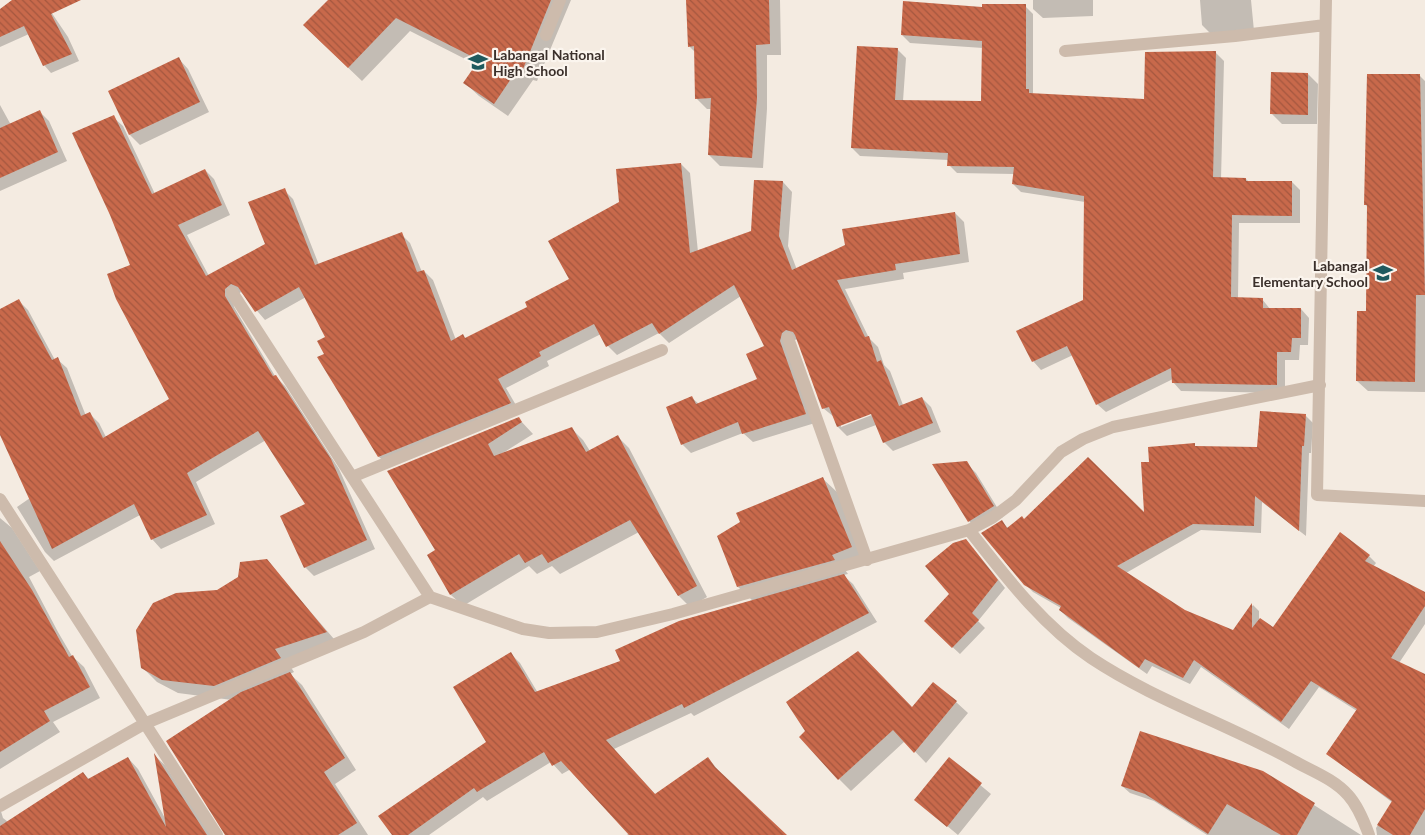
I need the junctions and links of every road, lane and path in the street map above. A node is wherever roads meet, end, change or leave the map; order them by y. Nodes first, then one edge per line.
1 (560, 0) edge
2 (1326, 0) edge
3 (1325, 25) junction
4 (546, 35) dead end
5 (1065, 51) dead end
6 (232, 292) dead end
7 (788, 338) dead end
8 (662, 350) dead end
9 (1320, 385) junction
10 (352, 477) junction
11 (0, 499) edge
12 (1425, 501) edge
13 (969, 530) junction
14 (867, 560) junction
15 (430, 597) junction
16 (144, 724) junction
17 (0, 806) edge
18 (217, 835) edge
19 (1369, 835) edge

1 - 4 street
2 - 3 street
3 - 5 street
3 - 9 street
6 - 10 street
7 - 14 street
8 - 10 street
9 - 12 street
9 - 13 street
10 - 15 street
11 - 16 street
13 - 14 street
13 - 19 street
14 - 15 street
15 - 16 street
16 - 17 street
16 - 18 street

